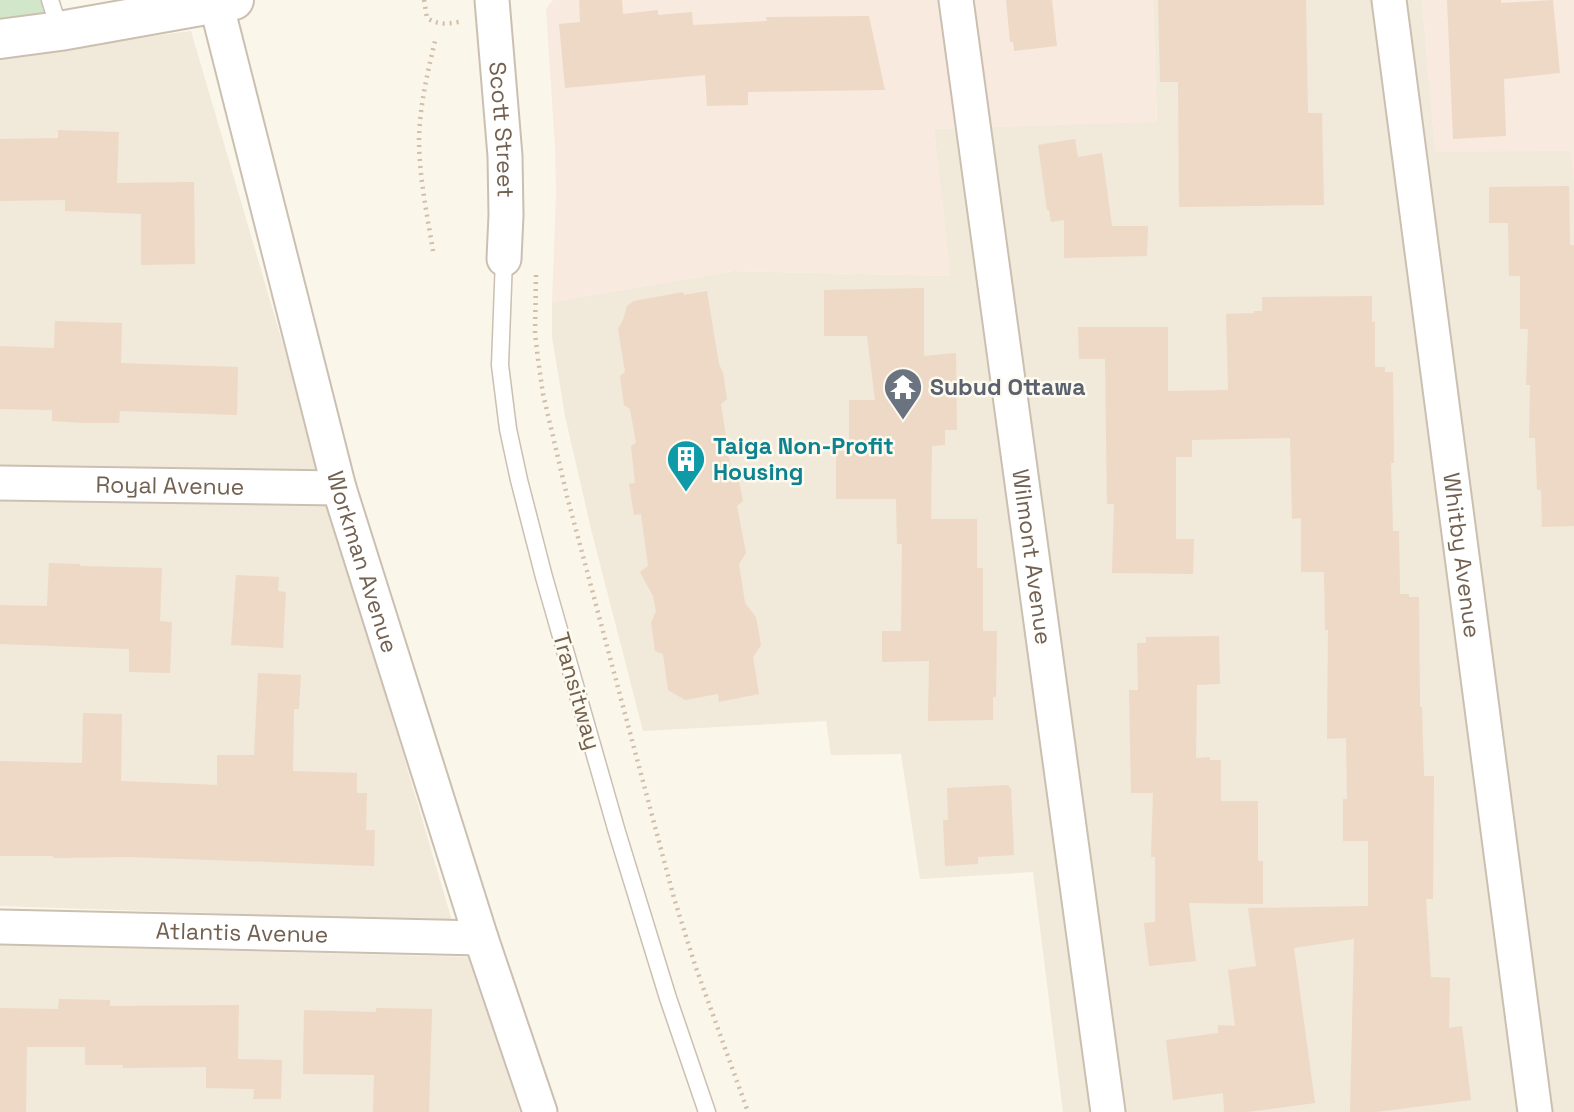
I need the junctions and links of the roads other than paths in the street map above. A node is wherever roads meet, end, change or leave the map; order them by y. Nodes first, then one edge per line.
1 (492, 0) edge
2 (956, 0) edge
3 (1389, 0) edge
4 (225, 2) edge
5 (55, 16) edge
6 (0, 39) edge
7 (504, 259) joint
8 (0, 483) edge
9 (339, 488) junction
10 (0, 926) edge
11 (481, 937) junction
12 (540, 1112) edge
13 (707, 1112) edge
14 (1108, 1112) edge
15 (1535, 1112) edge

1 - 7 street, Scott Street
2 - 14 street, Wilmont Avenue
3 - 15 street, Whitby Avenue
4 - 5 street
4 - 9 street, Workman Avenue
5 - 6 street
7 - 13 lane, Transitway
8 - 9 street, Royal Avenue
9 - 11 street, Workman Avenue
10 - 11 street, Atlantis Avenue
11 - 12 street, Workman Avenue

